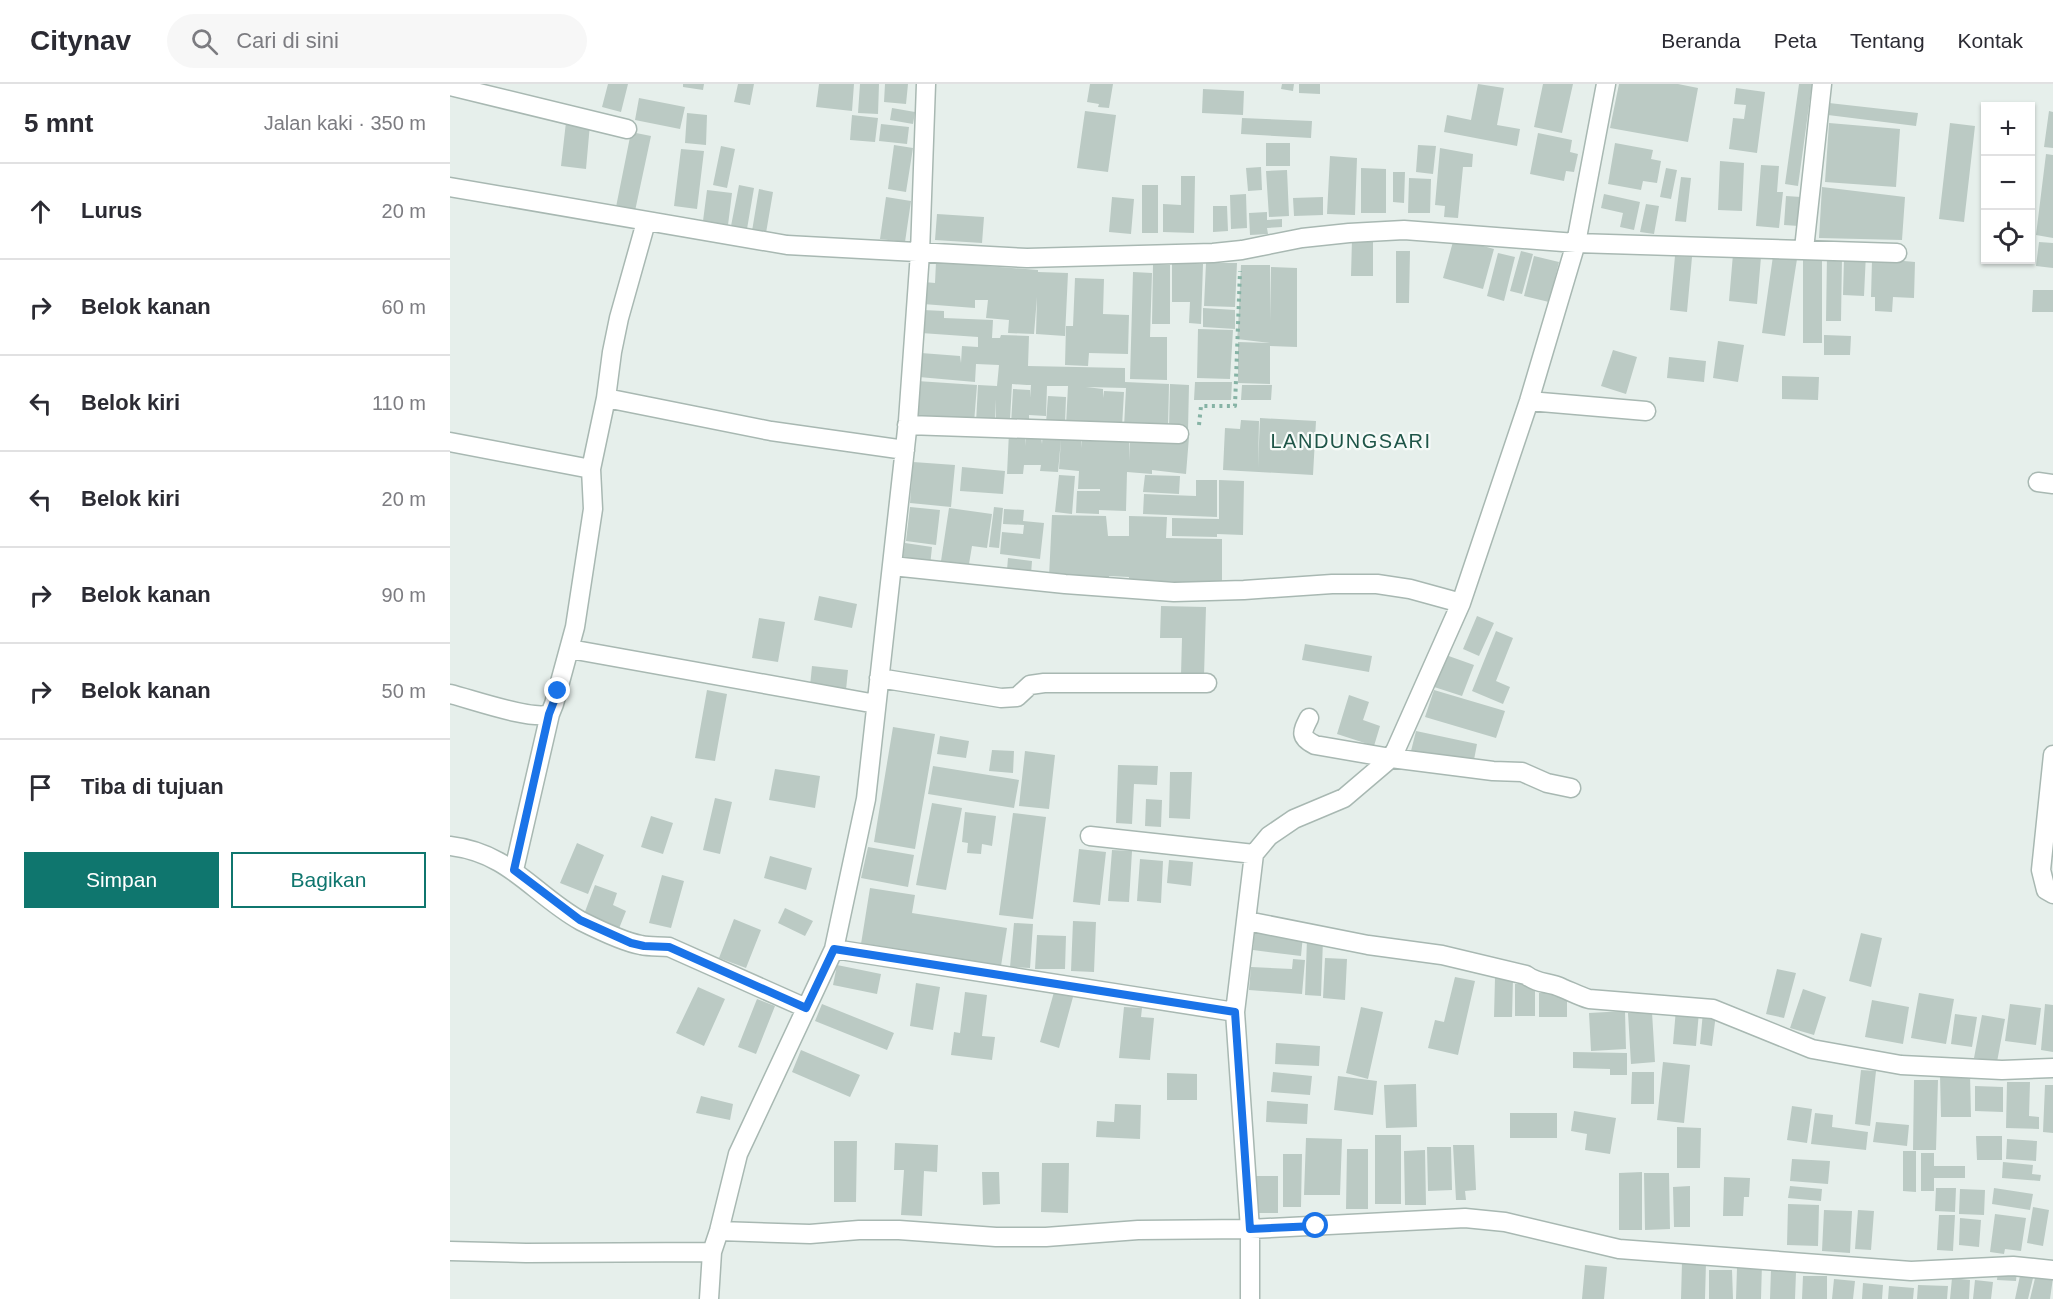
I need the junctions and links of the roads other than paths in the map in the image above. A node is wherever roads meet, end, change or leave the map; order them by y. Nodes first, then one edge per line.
1 (926, 84) edge
2 (1606, 84) edge
3 (1822, 84) edge
4 (450, 86) edge
5 (627, 129) dead end
6 (450, 187) edge
7 (646, 222) junction
8 (1576, 243) junction
9 (1804, 249) junction
10 (920, 253) junction
11 (1897, 253) dead end
12 (606, 398) junction
13 (1529, 401) junction
14 (1646, 411) dead end
15 (907, 425) junction
16 (1179, 434) road end
17 (450, 442) edge
18 (905, 450) junction
19 (591, 469) junction
20 (892, 566) junction
21 (1461, 603) junction
22 (570, 650) junction
23 (879, 678) junction
24 (1207, 683) dead end
25 (450, 694) edge
26 (876, 704) junction
27 (549, 714) junction
28 (1309, 718) dead end
29 (2053, 755) edge
30 (1391, 758) junction
31 (1571, 788) dead end
32 (1090, 836) dead end
33 (450, 846) edge
34 (1254, 854) junction
35 (514, 870) junction
36 (2053, 894) edge
37 (1247, 921) junction
38 (834, 949) junction
39 (806, 1008) junction
40 (1235, 1012) junction
41 (2053, 1068) edge
42 (1250, 1229) junction
43 (719, 1232) junction
44 (450, 1251) edge
45 (712, 1251) junction
46 (2053, 1270) edge
47 (709, 1299) edge
48 (1250, 1299) edge

1 - 10 street
2 - 8 street
3 - 9 street
4 - 5 street
6 - 7 street
7 - 10 street
7 - 12 street
8 - 9 street
8 - 10 street
8 - 13 street
9 - 11 street
10 - 15 street
12 - 18 street
12 - 19 street
13 - 14 street
13 - 21 street
15 - 16 street
15 - 18 street
17 - 19 street
18 - 20 street
19 - 22 street
20 - 21 street
20 - 23 street
21 - 30 street
22 - 26 street
22 - 27 street
23 - 24 street
23 - 26 street
25 - 27 street
26 - 38 street
27 - 35 street
28 - 30 street
29 - 36 street
30 - 31 street
30 - 34 street
32 - 34 street
33 - 35 street
34 - 37 street
35 - 39 street
37 - 40 street
37 - 41 street
38 - 39 street
38 - 40 street
39 - 43 street
40 - 42 street
42 - 43 street
42 - 46 street
42 - 48 street
43 - 45 street
44 - 45 street
45 - 47 street

